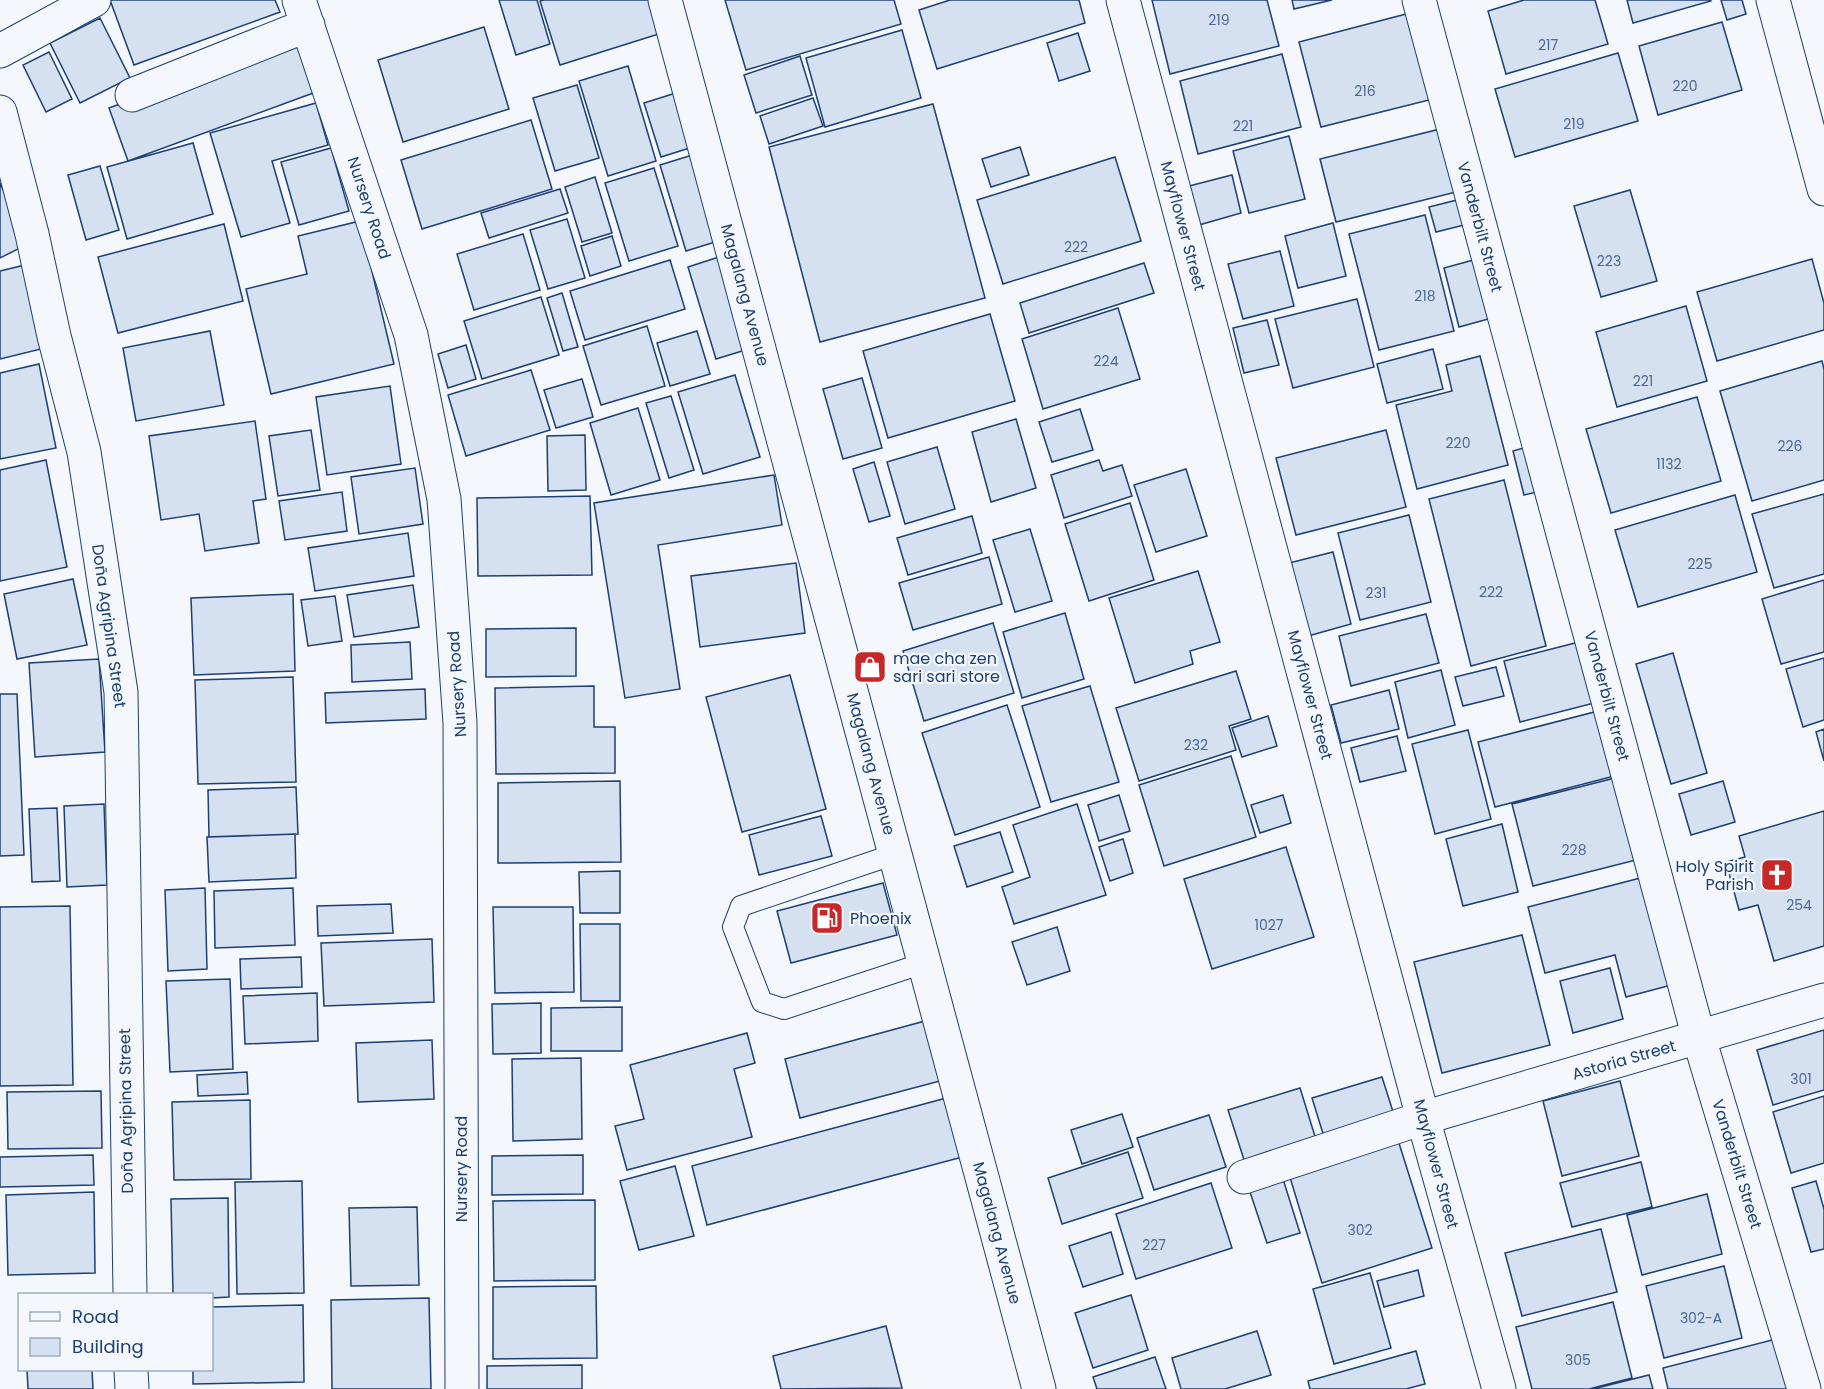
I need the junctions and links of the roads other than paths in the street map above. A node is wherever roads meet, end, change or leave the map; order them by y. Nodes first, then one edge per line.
1 (94, 0) edge
2 (665, 0) edge
3 (1123, 0) edge
4 (1419, 0) edge
5 (1773, 0) edge
6 (303, 12) edge
7 (0, 51) edge
8 (132, 95) dead end
9 (0, 112) edge
10 (1824, 189) edge
11 (895, 854) junction
12 (924, 963) junction
13 (1824, 1000) edge
14 (1699, 1038) junction
15 (1424, 1118) junction
16 (1244, 1177) dead end
17 (130, 1293) edge
18 (131, 1371) edge
19 (132, 1389) edge
20 (462, 1389) edge
21 (1039, 1389) edge
22 (1499, 1389) edge
23 (1804, 1389) edge

1 - 7 street
2 - 11 street, Magalang Avenue
3 - 15 street, Mayflower Street
4 - 14 street, Vanderbilt Street
5 - 10 street
6 - 8 street
6 - 20 street, Nursery Road
9 - 17 street, Doña Agripina Street
11 - 12 street, Magalang Avenue
11 - 12 lane
12 - 21 street, Magalang Avenue
13 - 14 street, Astoria Street
14 - 15 street, Astoria Street
14 - 23 street, Vanderbilt Street
15 - 16 street, Astoria Street
15 - 22 street, Mayflower Street
18 - 19 street

